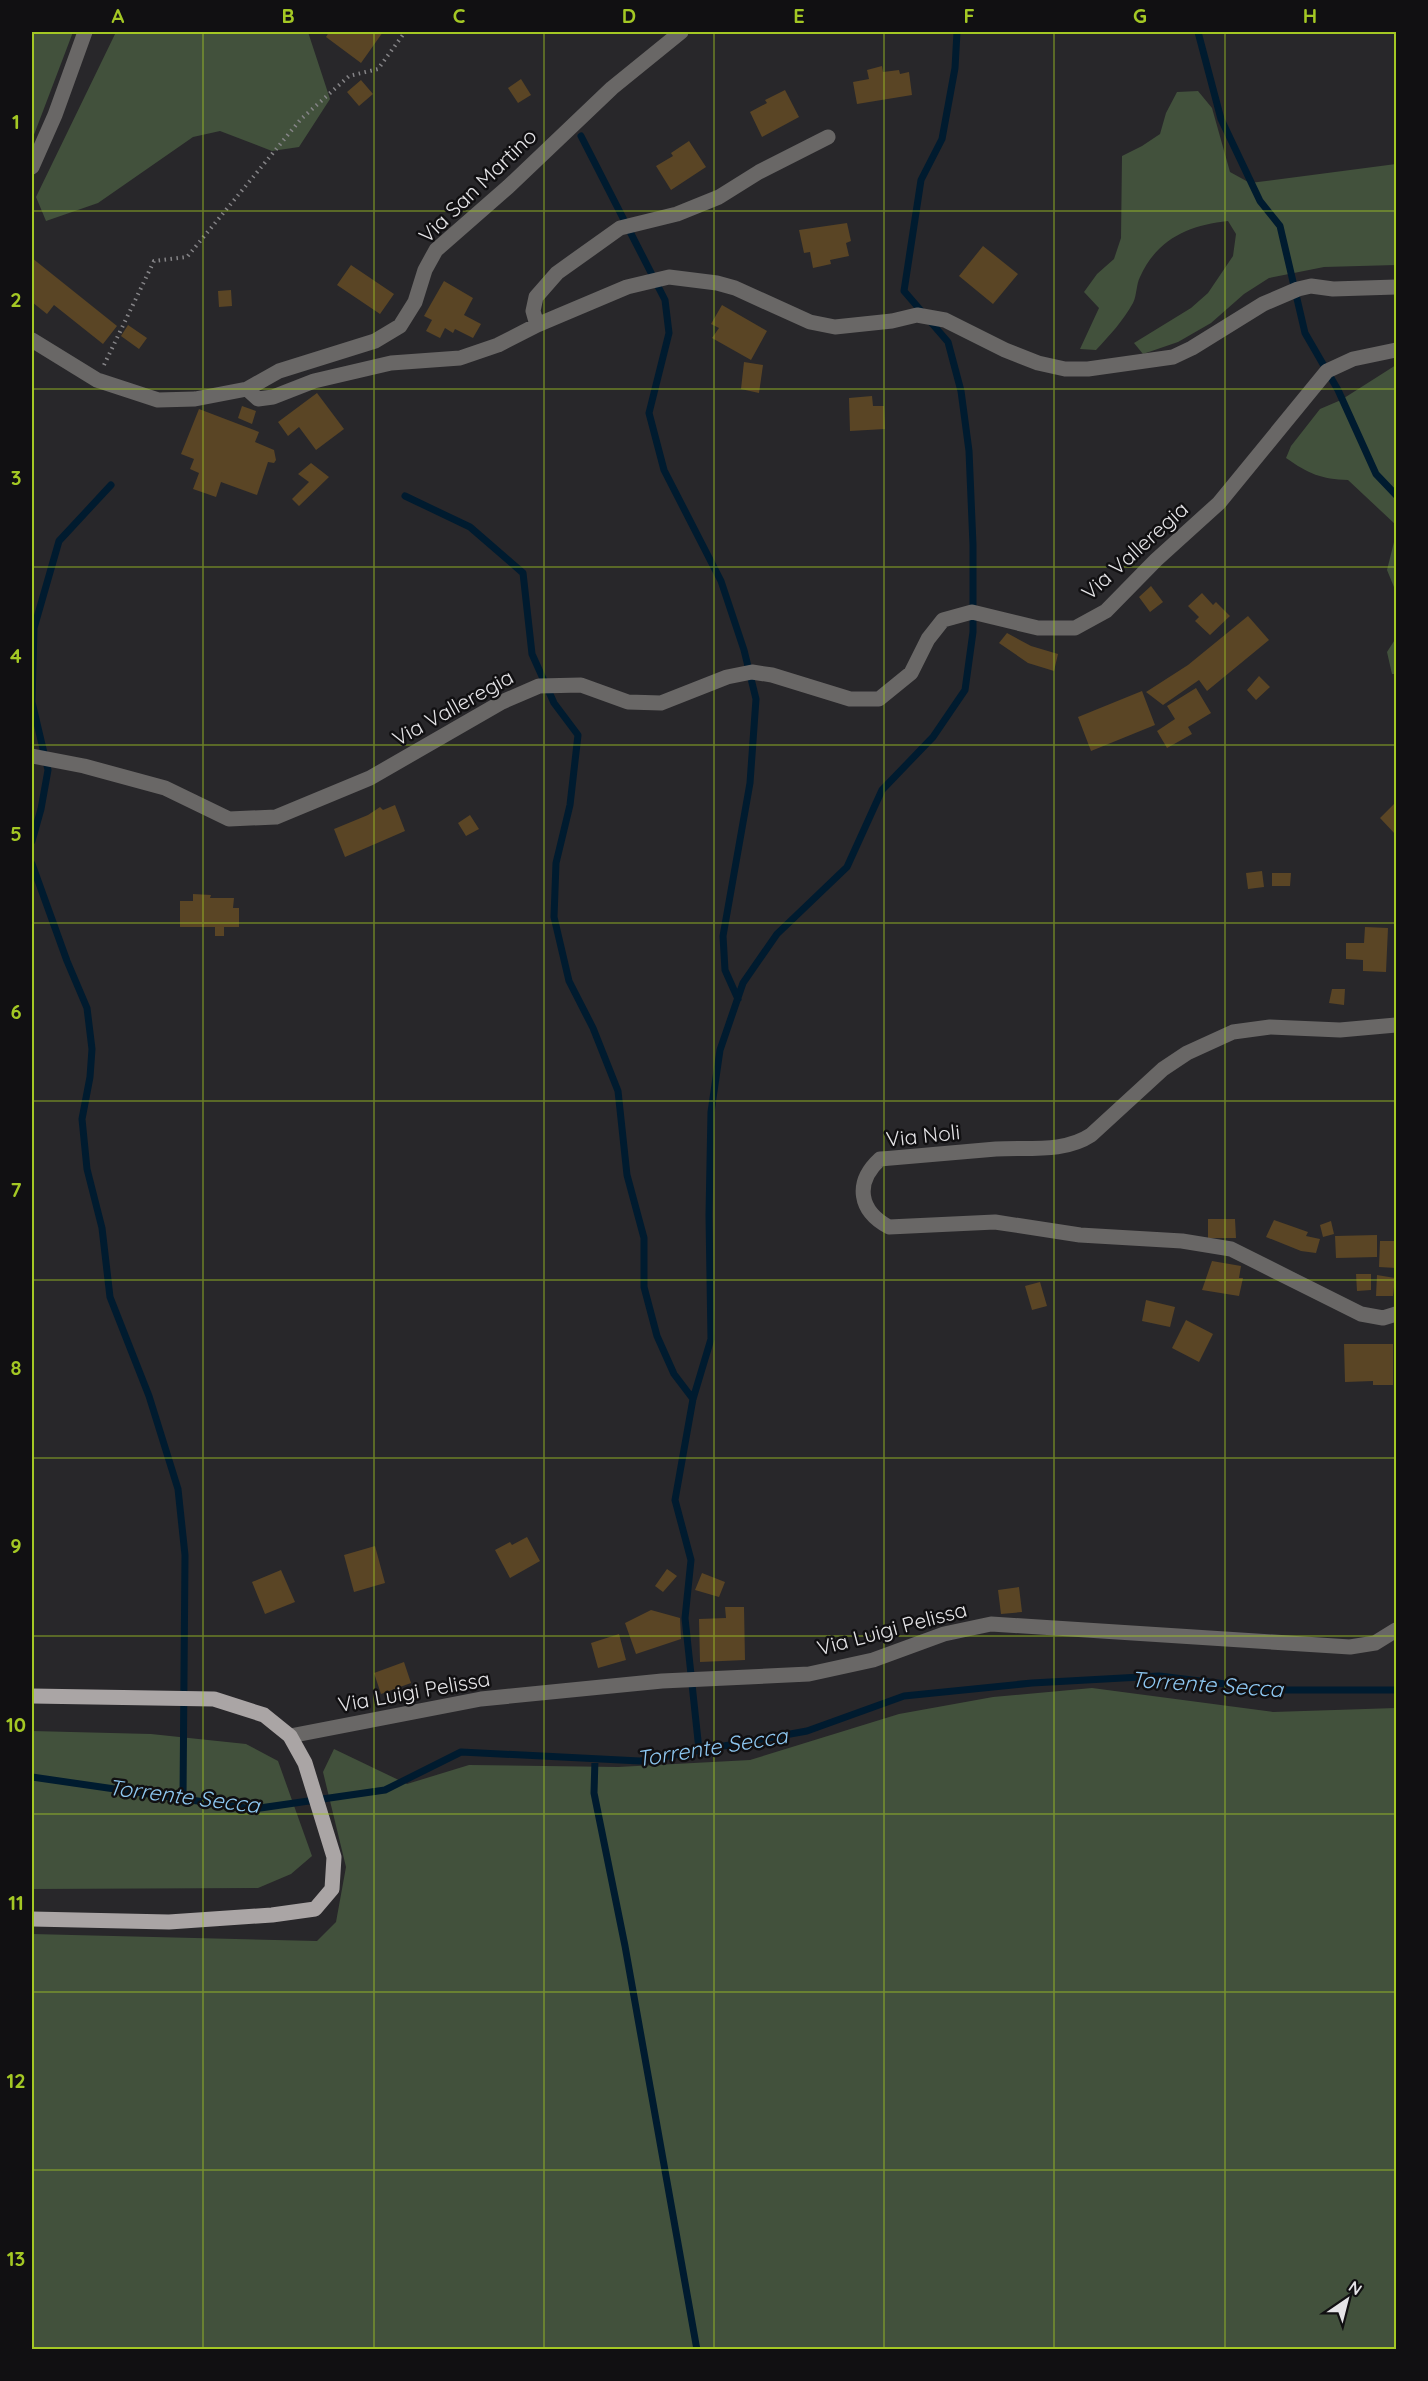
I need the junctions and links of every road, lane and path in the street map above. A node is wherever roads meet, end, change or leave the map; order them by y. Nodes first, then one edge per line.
1 (85, 32) edge
2 (405, 32) edge
3 (681, 32) edge
4 (828, 137) dead end
5 (32, 167) edge
6 (1396, 287) edge
7 (537, 325) junction
8 (32, 340) edge
9 (1396, 351) edge
10 (97, 380) junction
11 (247, 389) junction
12 (32, 756) edge
13 (1396, 1025) edge
14 (1396, 1314) edge
15 (1396, 1630) edge
16 (32, 1696) edge
17 (290, 1736) junction
18 (32, 1919) edge

1 - 5 street
2 - 10 path
3 - 11 street, Via San Martino
4 - 7 street
6 - 7 street
7 - 11 street
8 - 10 street
9 - 12 street, Via Valleregia
10 - 11 street
13 - 14 street, Via Noli
15 - 17 street, Via Luigi Pelissa
16 - 17 main road
17 - 18 main road

